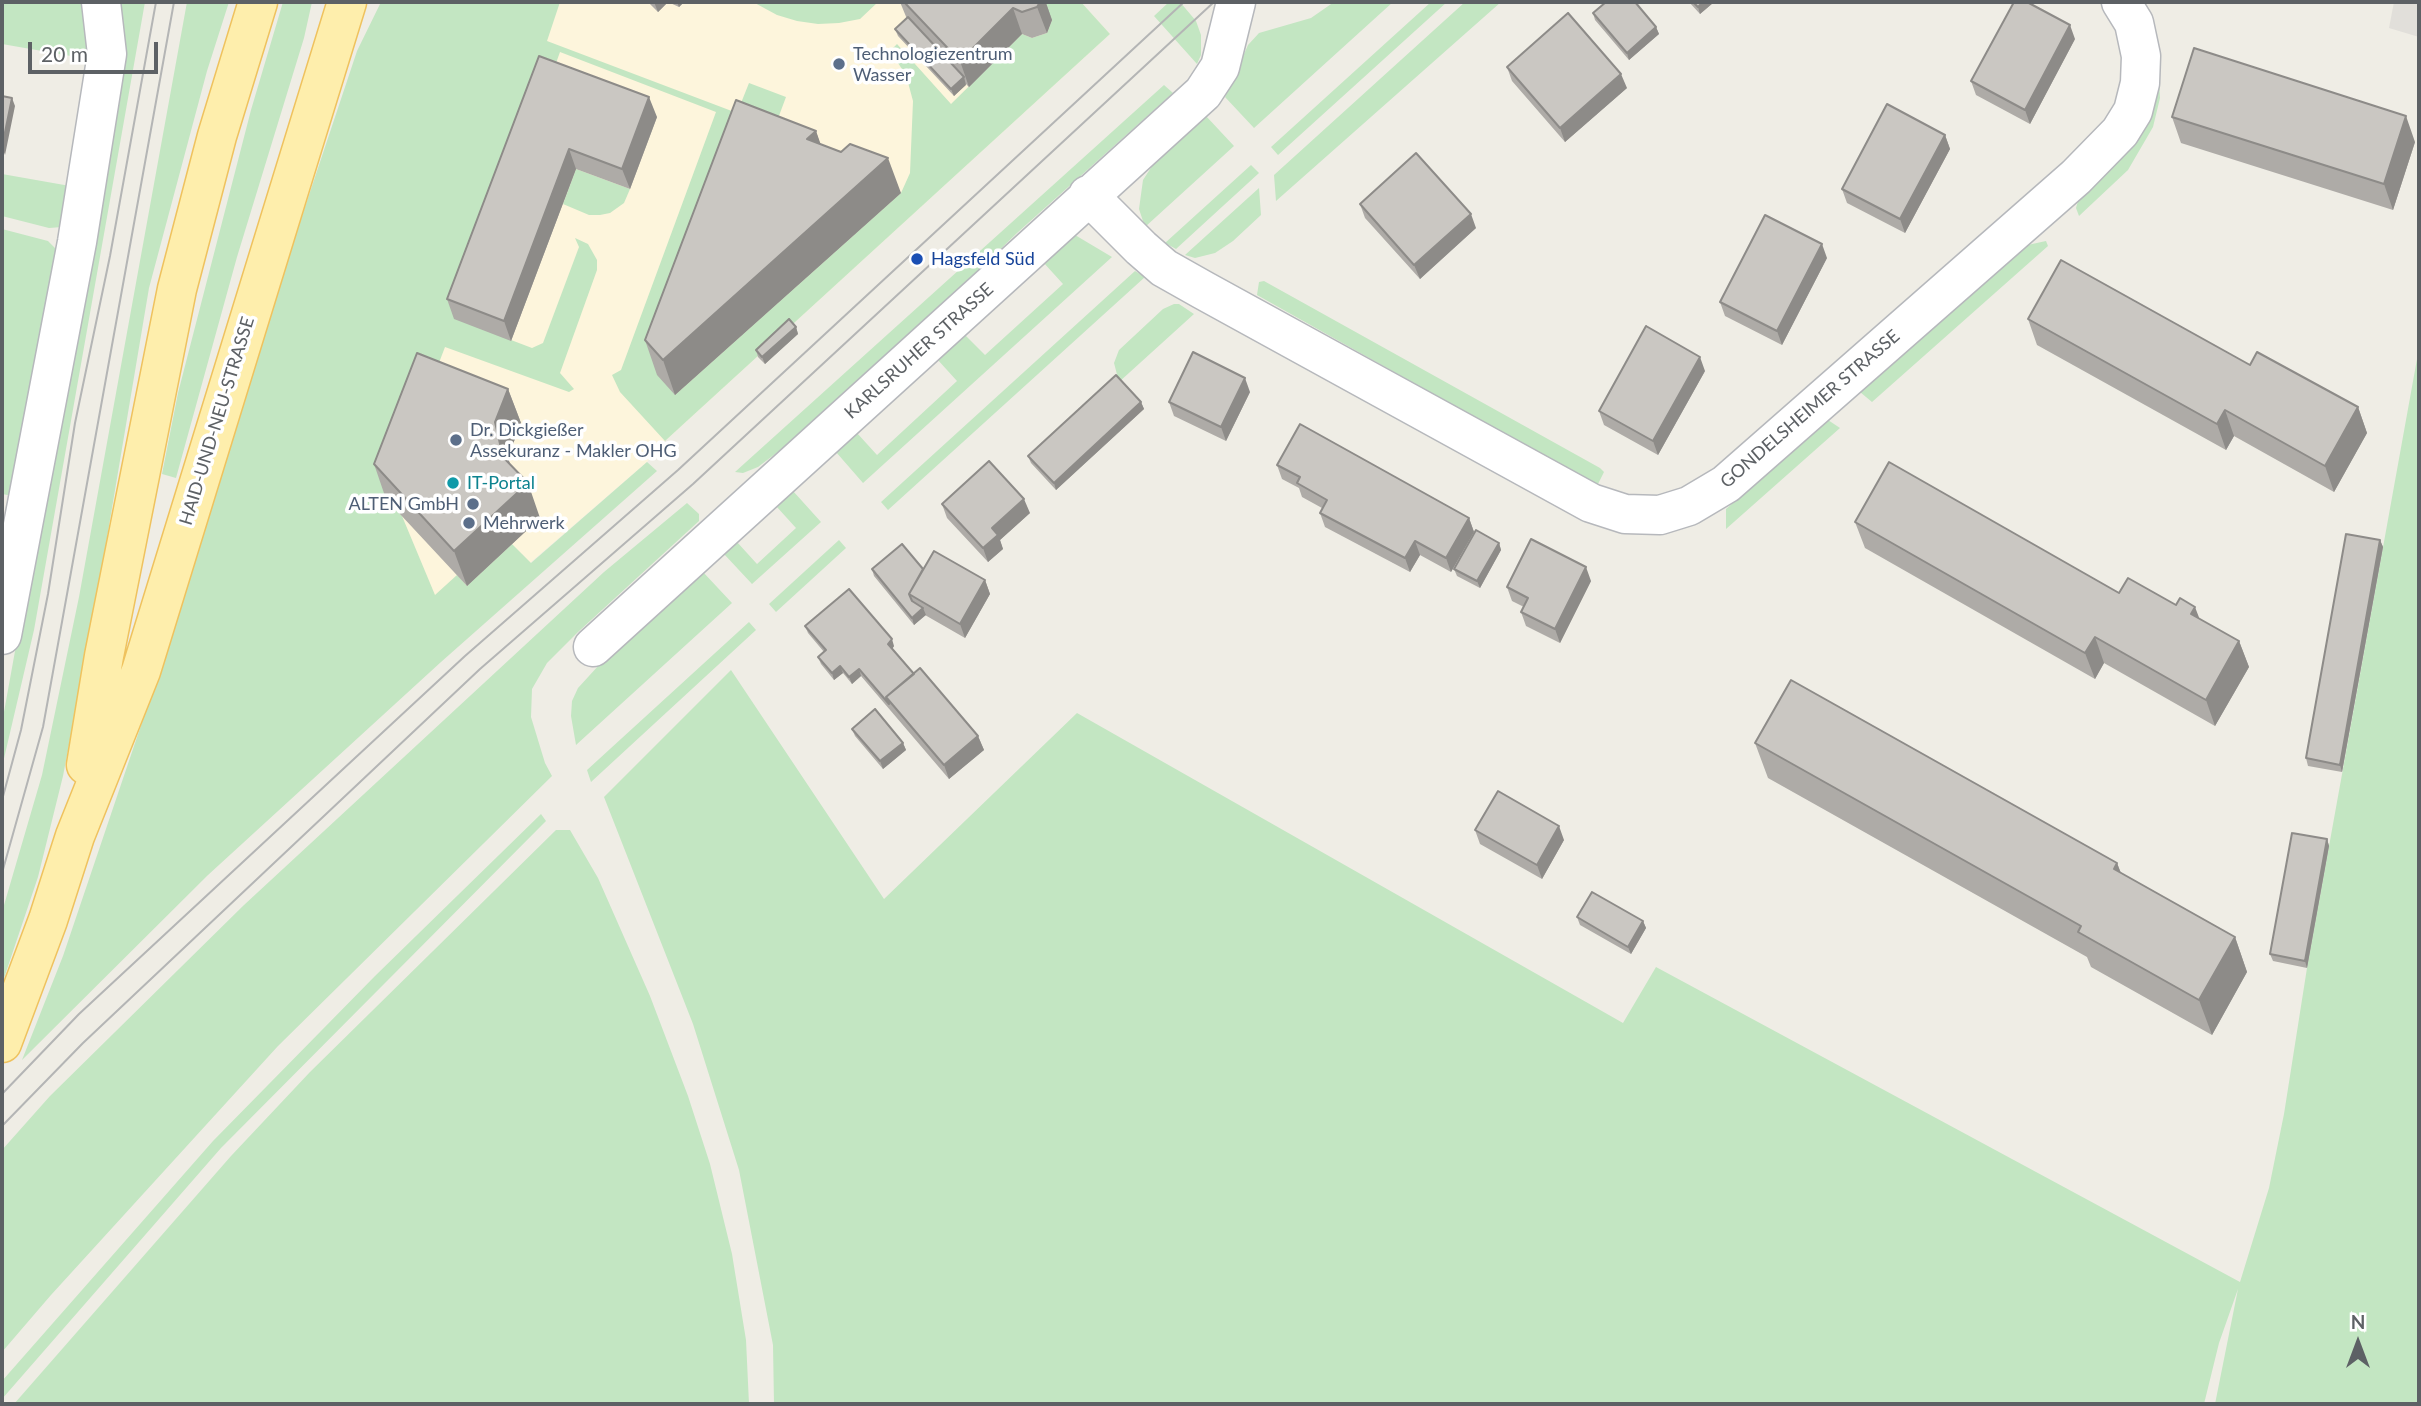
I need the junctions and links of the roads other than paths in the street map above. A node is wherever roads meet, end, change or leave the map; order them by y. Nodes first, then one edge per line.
1 (100, 2) edge
2 (258, 2) edge
3 (347, 2) edge
4 (1236, 2) edge
5 (2121, 2) edge
6 (1088, 195) junction
7 (2, 635) edge
8 (593, 647) dead end
9 (75, 836) junction
10 (2, 1043) edge

1 - 7 street
2 - 9 main road, HAID-UND-NEU-STRASSE
3 - 9 main road, HAID-UND-NEU-STRASSE
4 - 6 street, KARLSRUHER STRASSE
5 - 6 street, GONDELSHEIMER STRASSE
6 - 8 street, KARLSRUHER STRASSE
9 - 10 main road, HAID-UND-NEU-STRASSE

